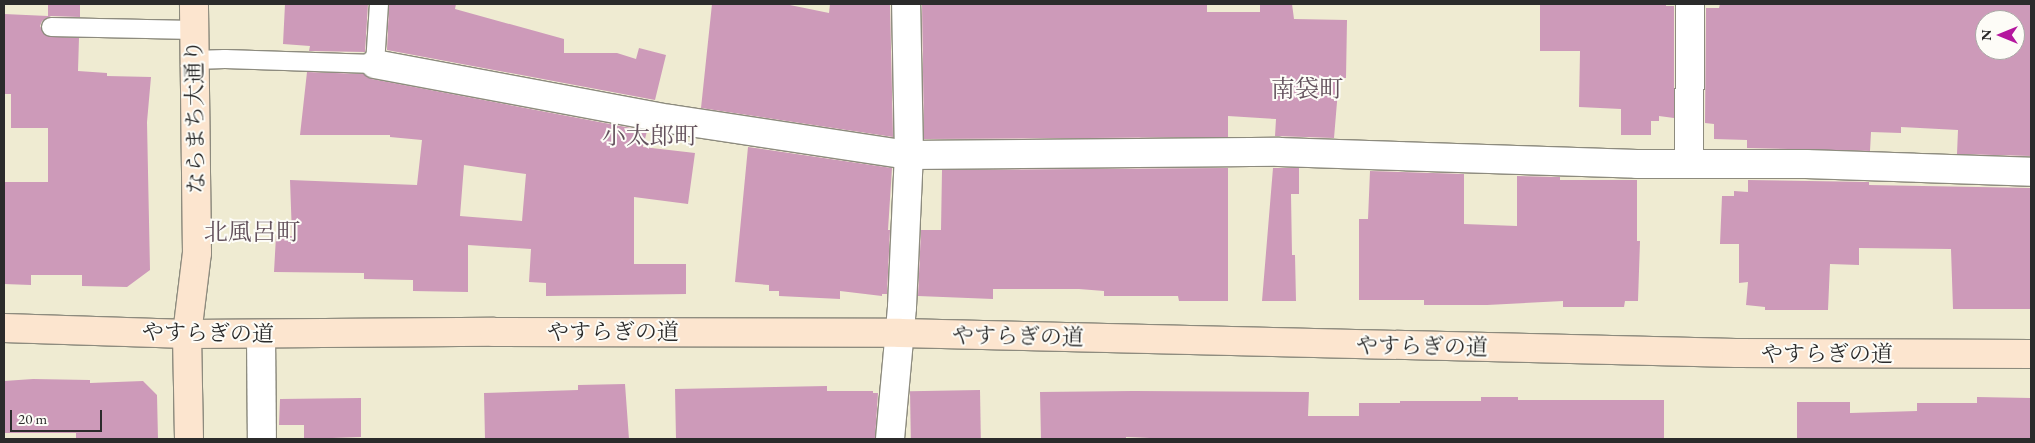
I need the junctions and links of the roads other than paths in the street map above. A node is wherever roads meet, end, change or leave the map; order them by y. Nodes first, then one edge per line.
1 (194, 4) edge
2 (379, 4) edge
3 (906, 4) edge
4 (1690, 4) edge
5 (51, 28) dead end
6 (194, 30) junction
7 (194, 60) junction
8 (375, 64) junction
9 (909, 155) junction
10 (1689, 164) junction
11 (2031, 172) edge
12 (4, 328) edge
13 (900, 333) junction
14 (187, 334) junction
15 (261, 334) junction
16 (2031, 354) edge
17 (189, 439) edge
18 (262, 439) edge
19 (890, 439) edge

1 - 6 street, ならまち大通り
2 - 8 lane
3 - 9 street
4 - 10 street
5 - 6 lane
6 - 7 street, ならまち大通り
7 - 8 lane
7 - 14 street, ならまち大通り
8 - 9 street
9 - 10 street
9 - 13 street
10 - 11 street
12 - 14 street, やすらぎの道
13 - 15 street, やすらぎの道
13 - 16 street, やすらぎの道
13 - 19 street
14 - 15 street, やすらぎの道
14 - 17 street, ならまち大通り
15 - 18 street

